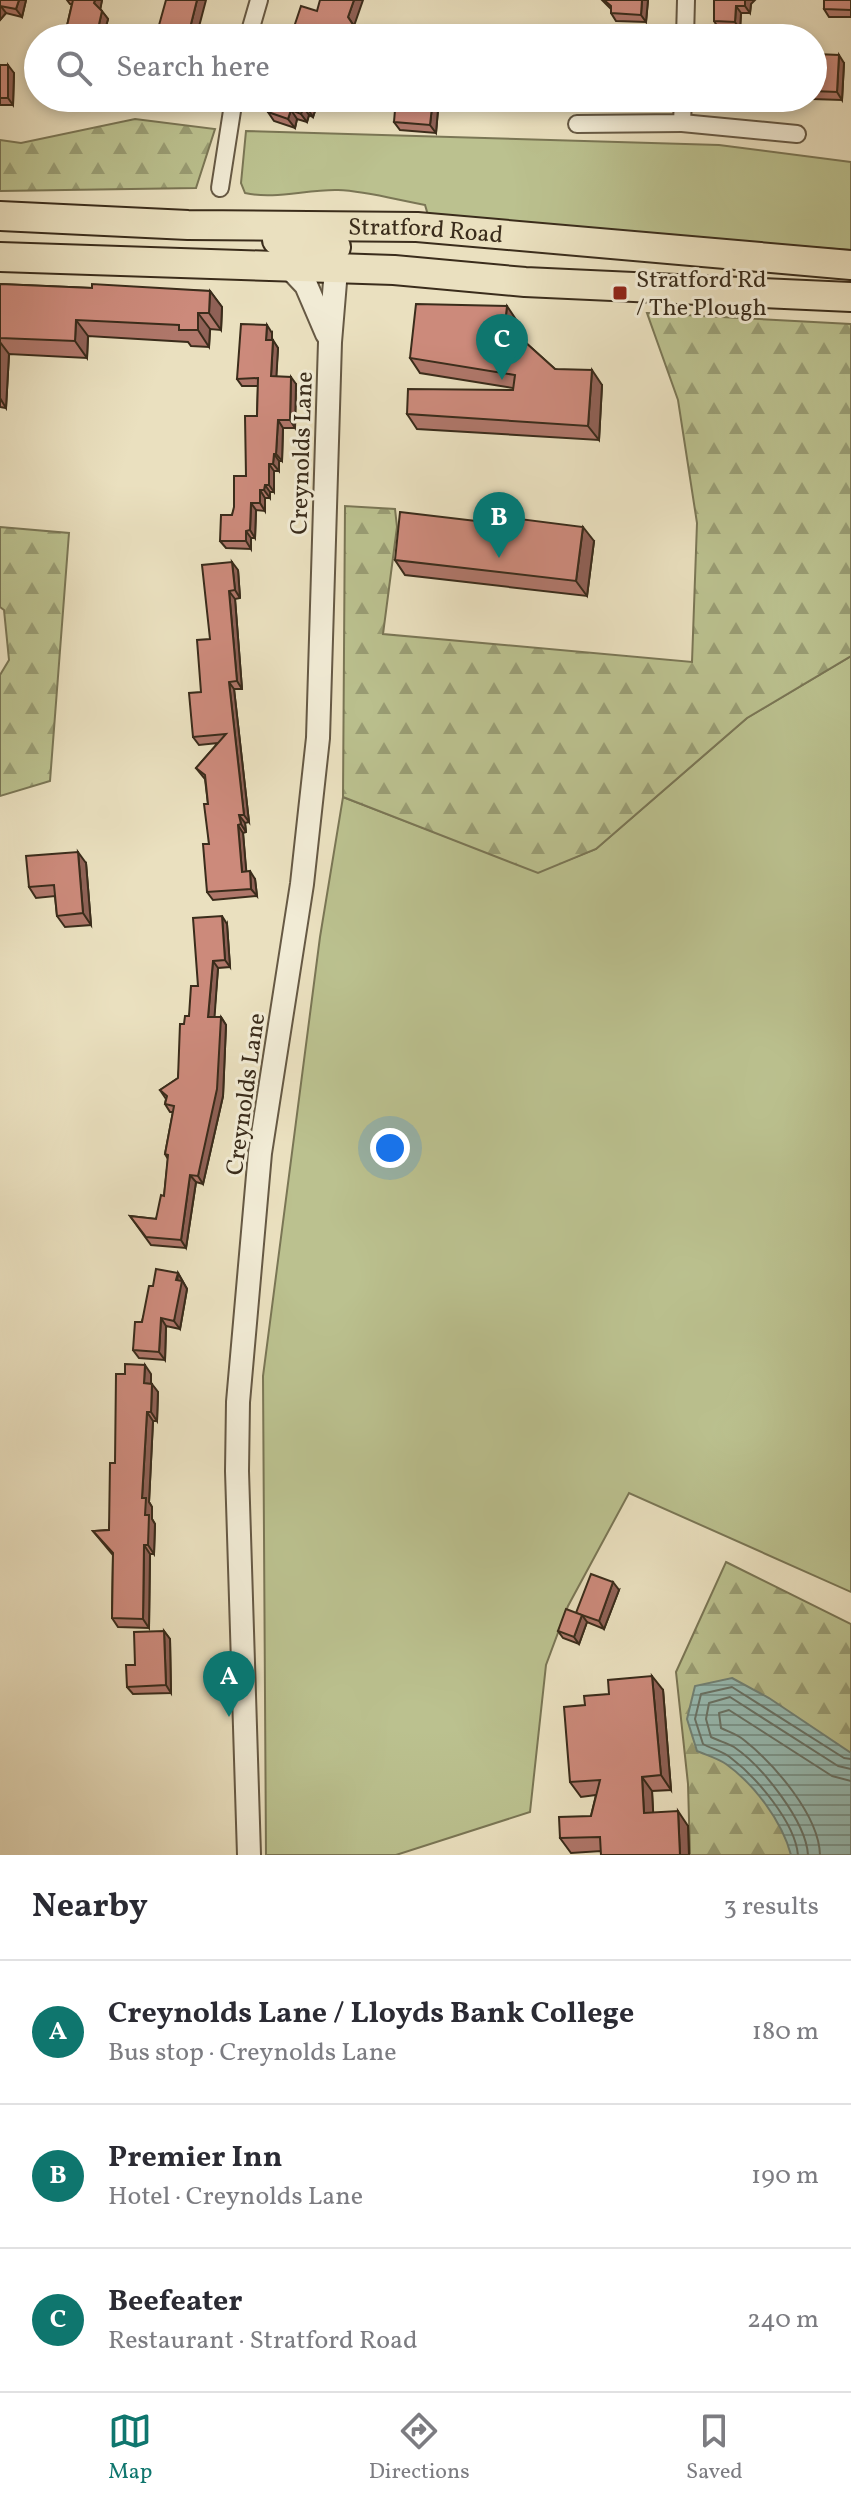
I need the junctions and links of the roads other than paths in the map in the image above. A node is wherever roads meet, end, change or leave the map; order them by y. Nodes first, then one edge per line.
1 (259, 0) edge
2 (686, 0) edge
3 (252, 24) edge
4 (685, 24) edge
5 (232, 112) edge
6 (682, 112) edge
7 (682, 123) junction
8 (577, 124) dead end
9 (797, 134) dead end
10 (220, 188) dead end
11 (0, 216) edge
12 (336, 247) junction
13 (0, 257) edge
14 (851, 265) edge
15 (290, 268) junction
16 (851, 297) edge
17 (330, 342) junction
18 (249, 1855) edge

1 - 3 street
2 - 4 street
5 - 10 street
6 - 7 street
7 - 8 street
7 - 9 street
11 - 12 highway
12 - 14 highway, Stratford Road
12 - 15 highway, Stratford Road
12 - 16 highway, Stratford Road
12 - 17 street, Creynolds Lane
13 - 15 highway, Stratford Road
15 - 17 street, Creynolds Lane
17 - 18 street, Creynolds Lane

